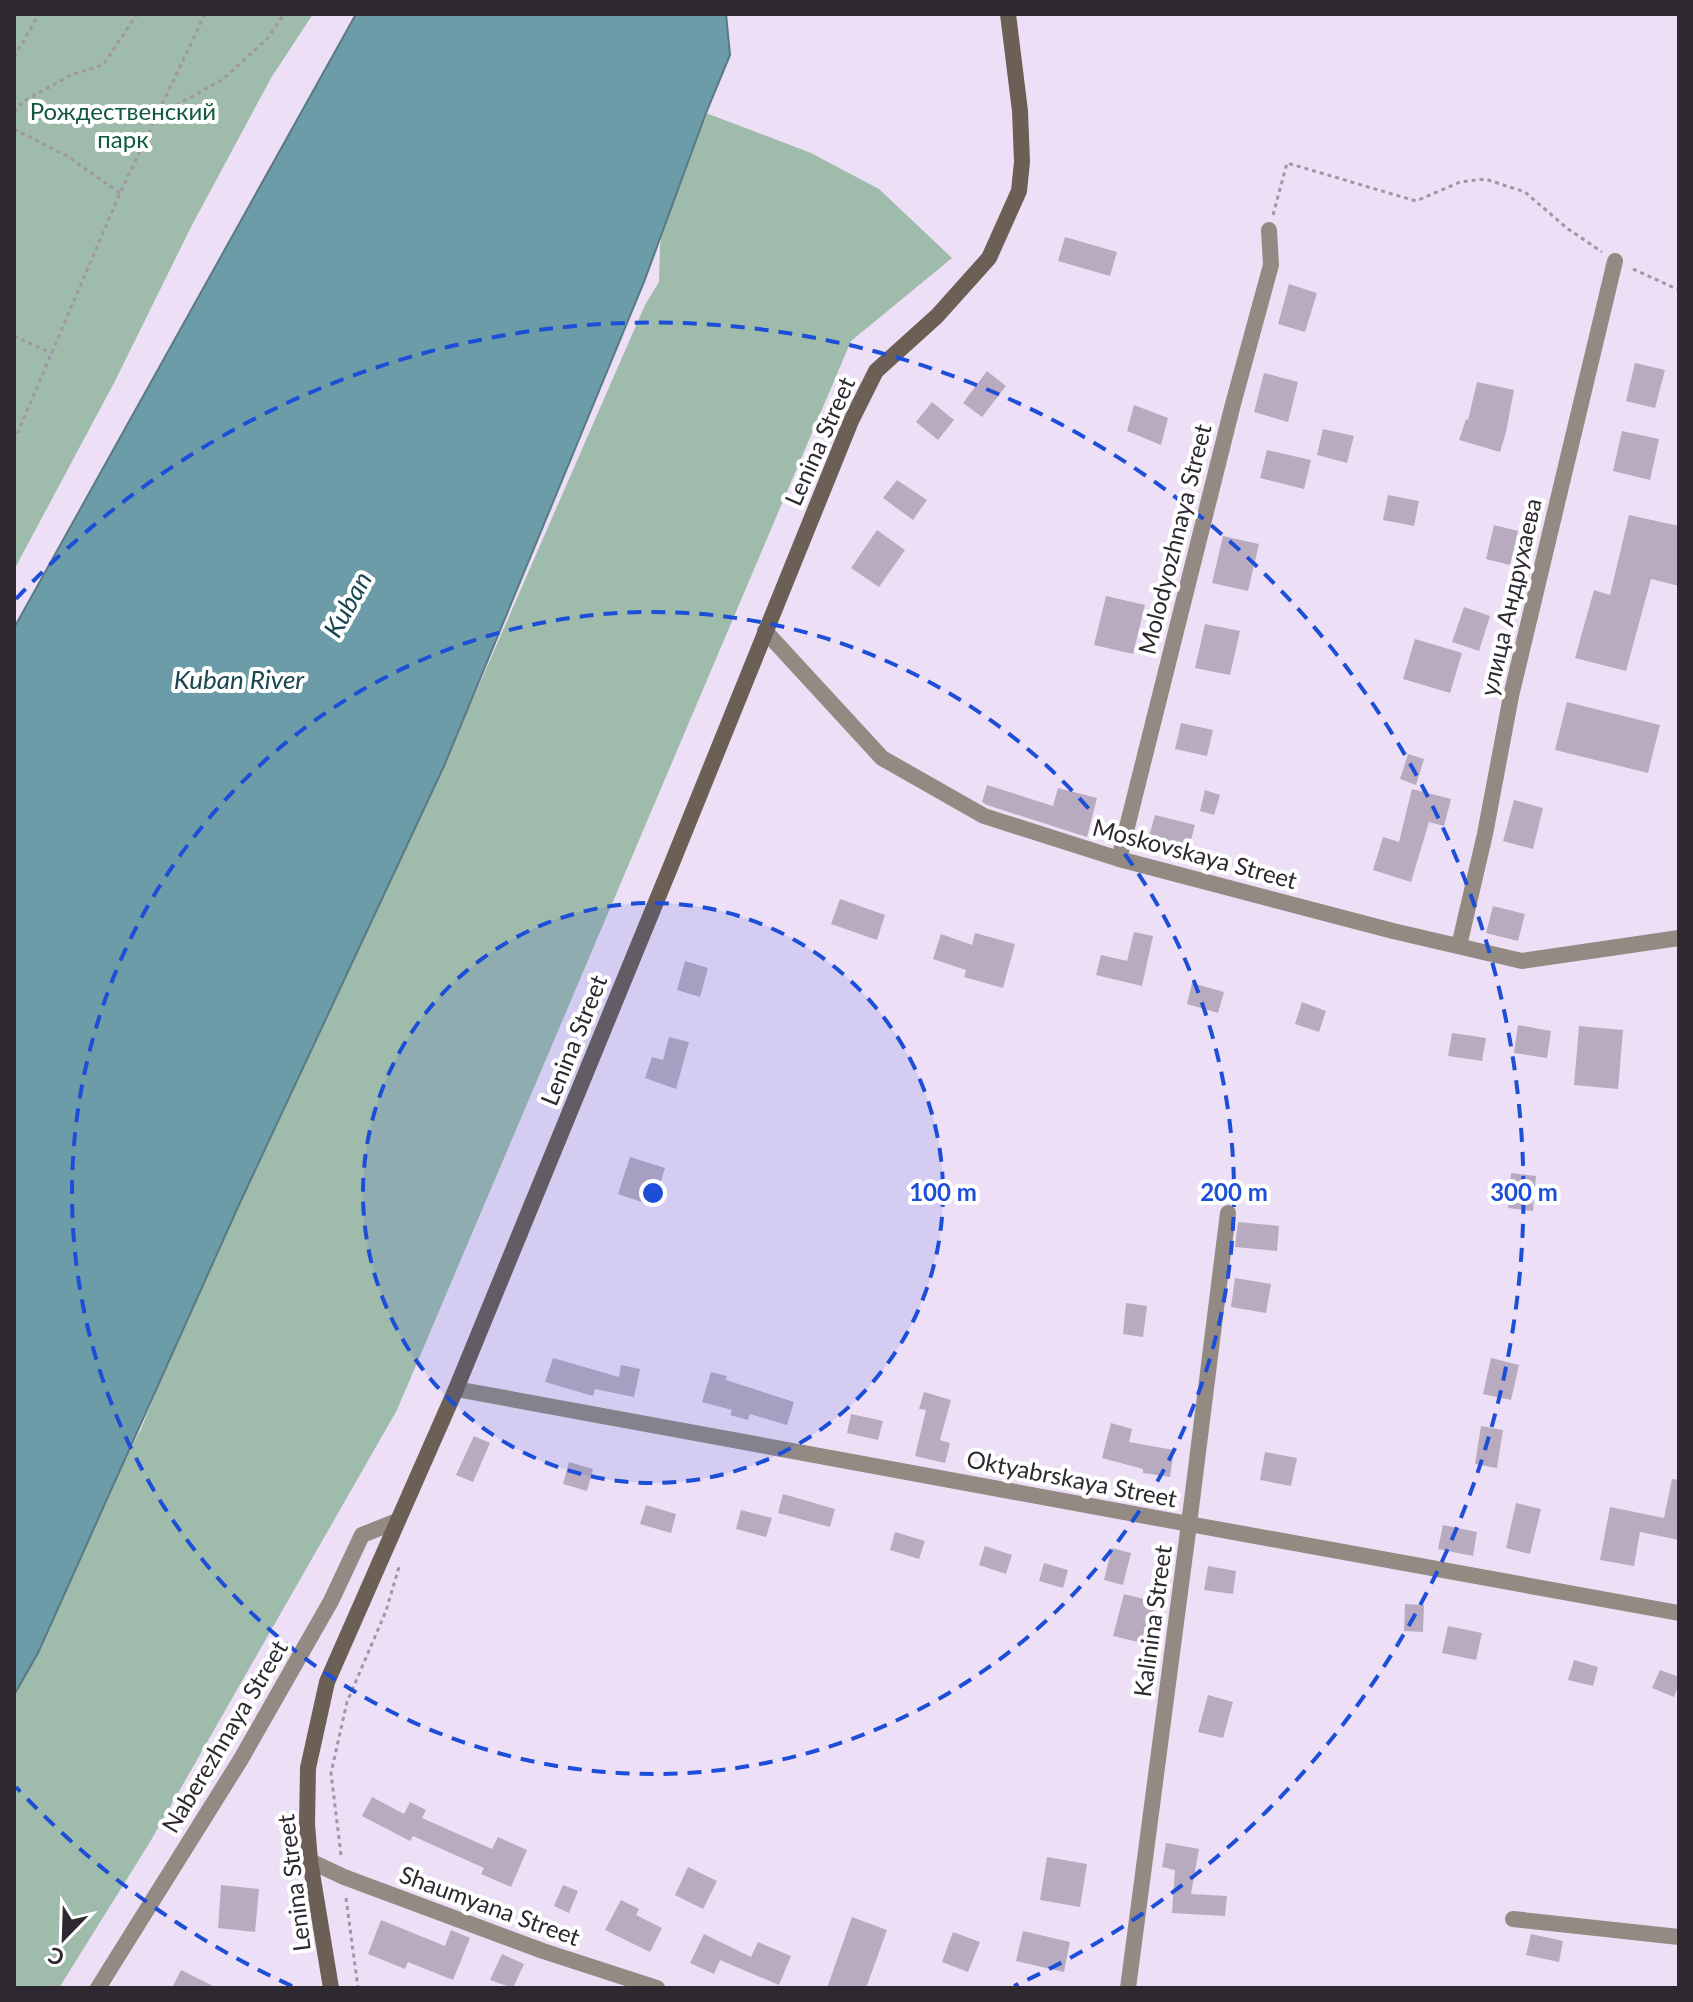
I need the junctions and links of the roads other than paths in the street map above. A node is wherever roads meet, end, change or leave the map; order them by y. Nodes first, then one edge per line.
1 (1008, 14) edge
2 (1269, 230) road end
3 (1615, 261) road end
4 (765, 631) junction
5 (1119, 859) junction
6 (1679, 938) edge
7 (1459, 946) junction
8 (1228, 1213) dead end
9 (456, 1389) junction
10 (397, 1521) junction
11 (1189, 1524) junction
12 (1679, 1613) edge
13 (310, 1861) junction
14 (1513, 1919) dead end
15 (1679, 1937) edge
16 (98, 1988) edge
17 (331, 1988) edge
18 (657, 1988) edge
19 (1128, 1988) edge

1 - 4 street, Lenina Street
2 - 5 street, Molodyozhnaya Street
3 - 7 street, улица Андрухаева
4 - 5 street, Moskovskaya Street
4 - 9 street, Lenina Street
5 - 7 street, Moskovskaya Street
6 - 7 street, Moskovskaya Street
8 - 11 street, Kalinina Street
9 - 10 street, Lenina Street
9 - 11 street, Oktyabrskaya Street
10 - 13 street, Lenina Street
10 - 16 street, Naberezhnaya Street
11 - 12 street, Oktyabrskaya Street
11 - 19 street, Kalinina Street
13 - 17 street, Lenina Street
13 - 18 street, Shaumyana Street
14 - 15 street

